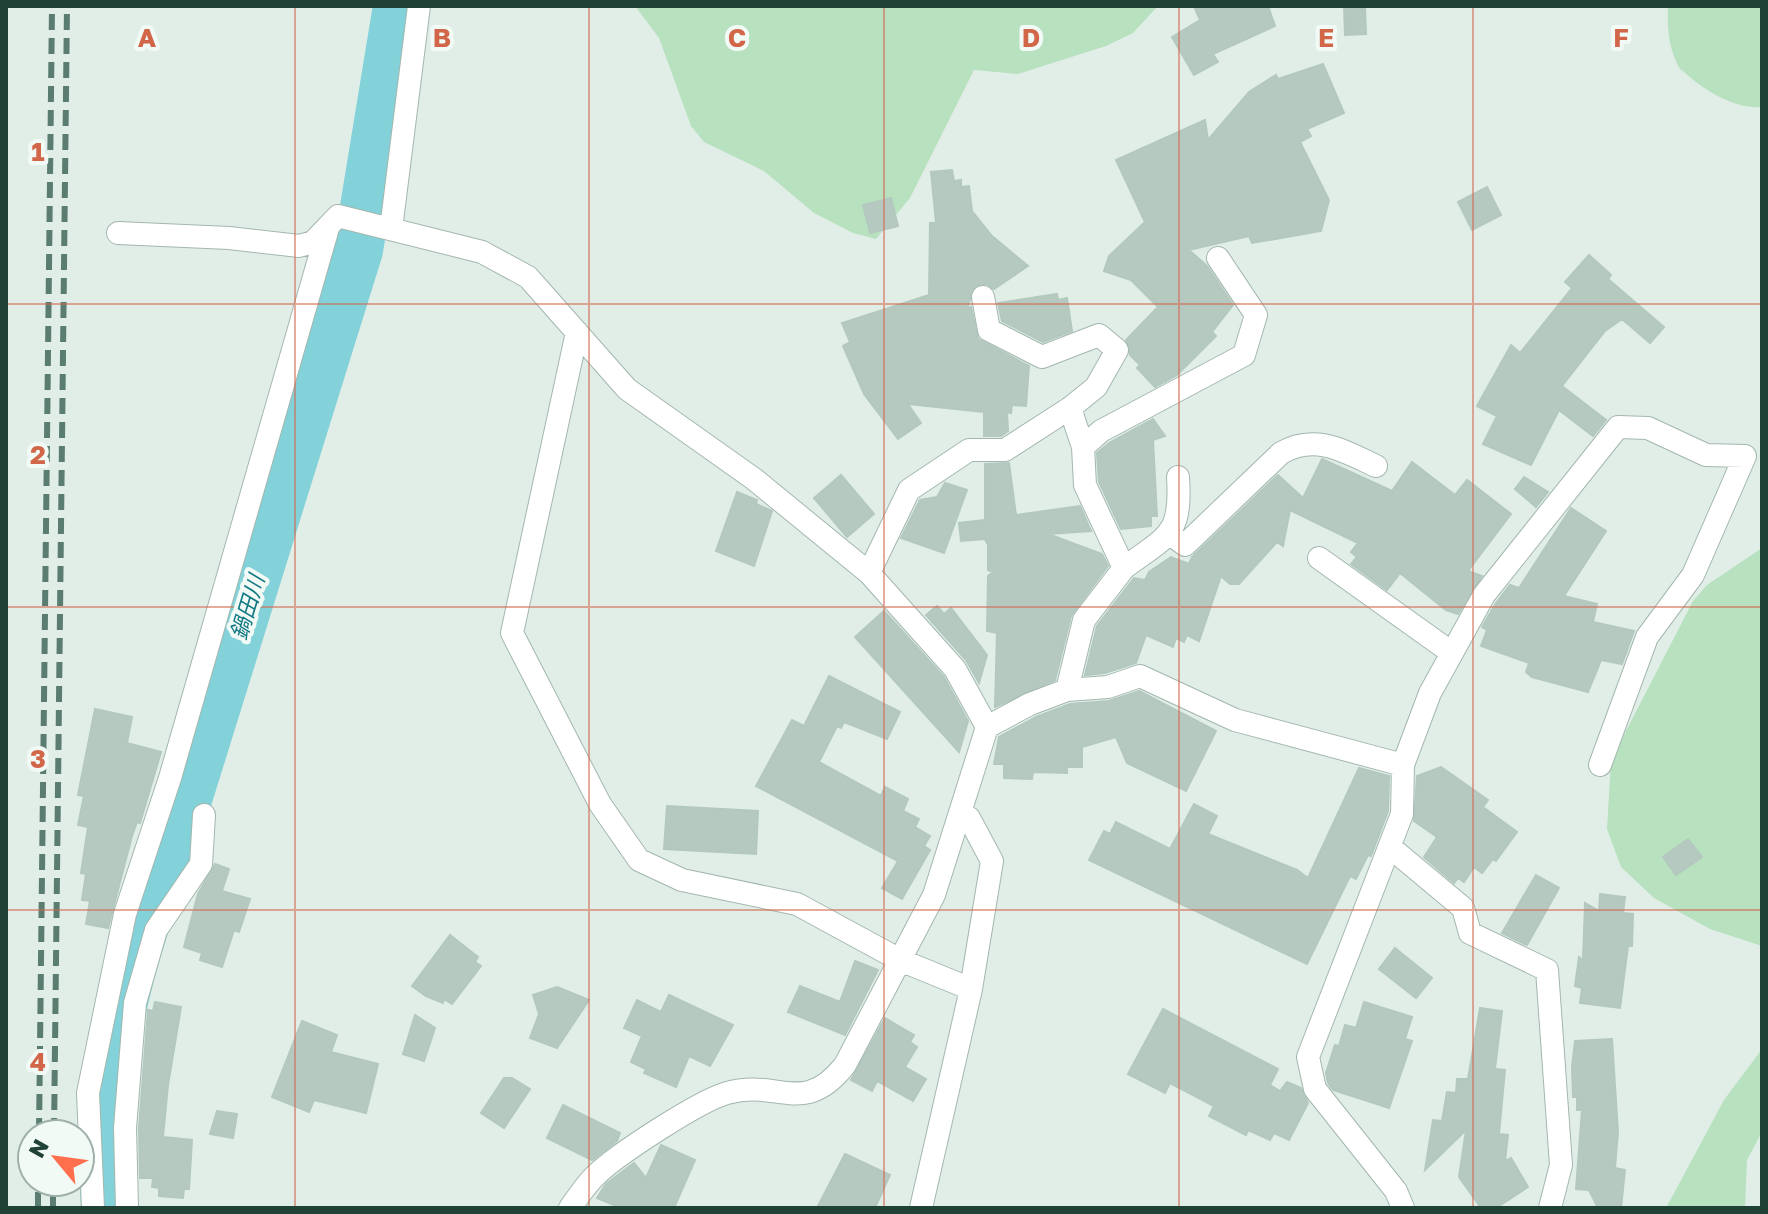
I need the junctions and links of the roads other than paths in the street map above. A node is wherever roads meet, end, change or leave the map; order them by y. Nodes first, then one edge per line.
1 (419, 6) edge
2 (333, 221) junction
3 (387, 228) junction
4 (118, 233) dead end
5 (1218, 258) dead end
6 (983, 297) dead end
7 (577, 332) junction
8 (1070, 408) junction
9 (1083, 447) junction
10 (1376, 466) dead end
11 (1178, 477) dead end
12 (1170, 534) junction
13 (1319, 558) dead end
14 (1124, 568) junction
15 (869, 573) junction
16 (1452, 653) junction
17 (1067, 690) junction
18 (987, 727) junction
19 (1403, 765) junction
20 (1600, 765) dead end
21 (204, 815) dead end
22 (959, 817) junction
23 (1390, 847) junction
24 (900, 960) junction
25 (971, 989) junction
26 (130, 1073) junction
27 (91, 1076) junction
28 (93, 1208) edge
29 (127, 1208) edge
30 (570, 1208) edge
31 (921, 1208) edge
32 (1403, 1208) edge
33 (1550, 1208) edge

1 - 3 street
2 - 3 street
2 - 4 street
2 - 27 street
3 - 7 street
5 - 9 street
6 - 8 street
7 - 15 street
7 - 24 street
8 - 9 street
8 - 15 street
9 - 14 street
10 - 12 street
11 - 12 street
12 - 14 street
13 - 16 street
14 - 17 street
15 - 18 street
16 - 19 street
16 - 20 street
17 - 18 street
17 - 19 street
18 - 22 street
19 - 23 street
21 - 26 street
22 - 24 street
22 - 25 street
23 - 32 street
23 - 33 street
24 - 25 street
24 - 30 street
25 - 31 street
26 - 27 street
26 - 29 street
27 - 28 street

